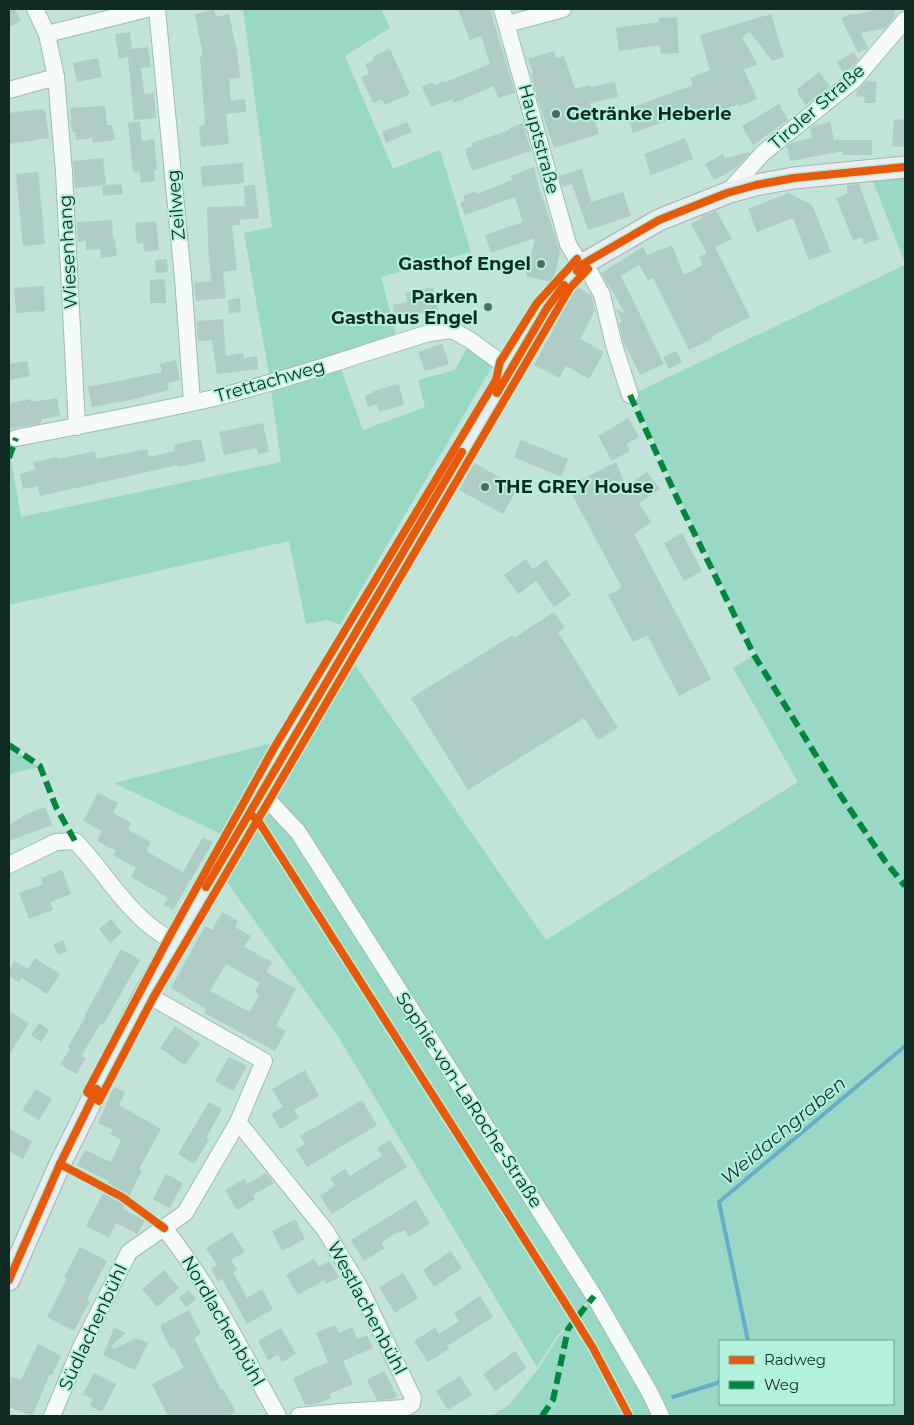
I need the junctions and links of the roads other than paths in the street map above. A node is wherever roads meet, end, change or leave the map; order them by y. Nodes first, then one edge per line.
1 (35, 9) edge
2 (147, 9) edge
3 (157, 9) edge
4 (563, 9) edge
5 (505, 16) edge
6 (905, 20) edge
7 (47, 34) junction
8 (56, 78) junction
9 (9, 90) edge
10 (905, 167) edge
11 (727, 193) junction
12 (583, 264) junction
13 (512, 367) junction
14 (630, 395) dead end
15 (192, 402) junction
16 (78, 427) junction
17 (16, 438) dead end
18 (260, 796) junction
19 (9, 865) edge
20 (174, 942) junction
21 (144, 995) junction
22 (238, 1122) junction
23 (164, 1228) junction
24 (9, 1280) edge
25 (52, 1416) edge
26 (278, 1416) edge
27 (299, 1416) edge
28 (661, 1416) edge

1 - 7 street, Wiesenhang
2 - 7 street
3 - 15 street, Zeilweg
4 - 5 street
5 - 12 street, Hauptstraße
6 - 11 street, Tiroler Straße
7 - 8 street, Wiesenhang
8 - 9 street
8 - 16 street, Wiesenhang
10 - 11 main road
11 - 12 main road
12 - 13 main road
12 - 14 street, Hauptstraße
13 - 15 street, Trettachweg
13 - 18 main road
15 - 16 street, Trettachweg
16 - 17 street, Trettachweg
18 - 20 main road
18 - 28 street, Sophie-von-LaRoche-Straße
19 - 20 street
20 - 21 main road
21 - 22 street, Südlachenbühl
21 - 24 main road
22 - 23 street, Südlachenbühl
22 - 27 street, Westlachenbühl
23 - 25 street, Südlachenbühl
23 - 26 street, Nordlachenbühl

